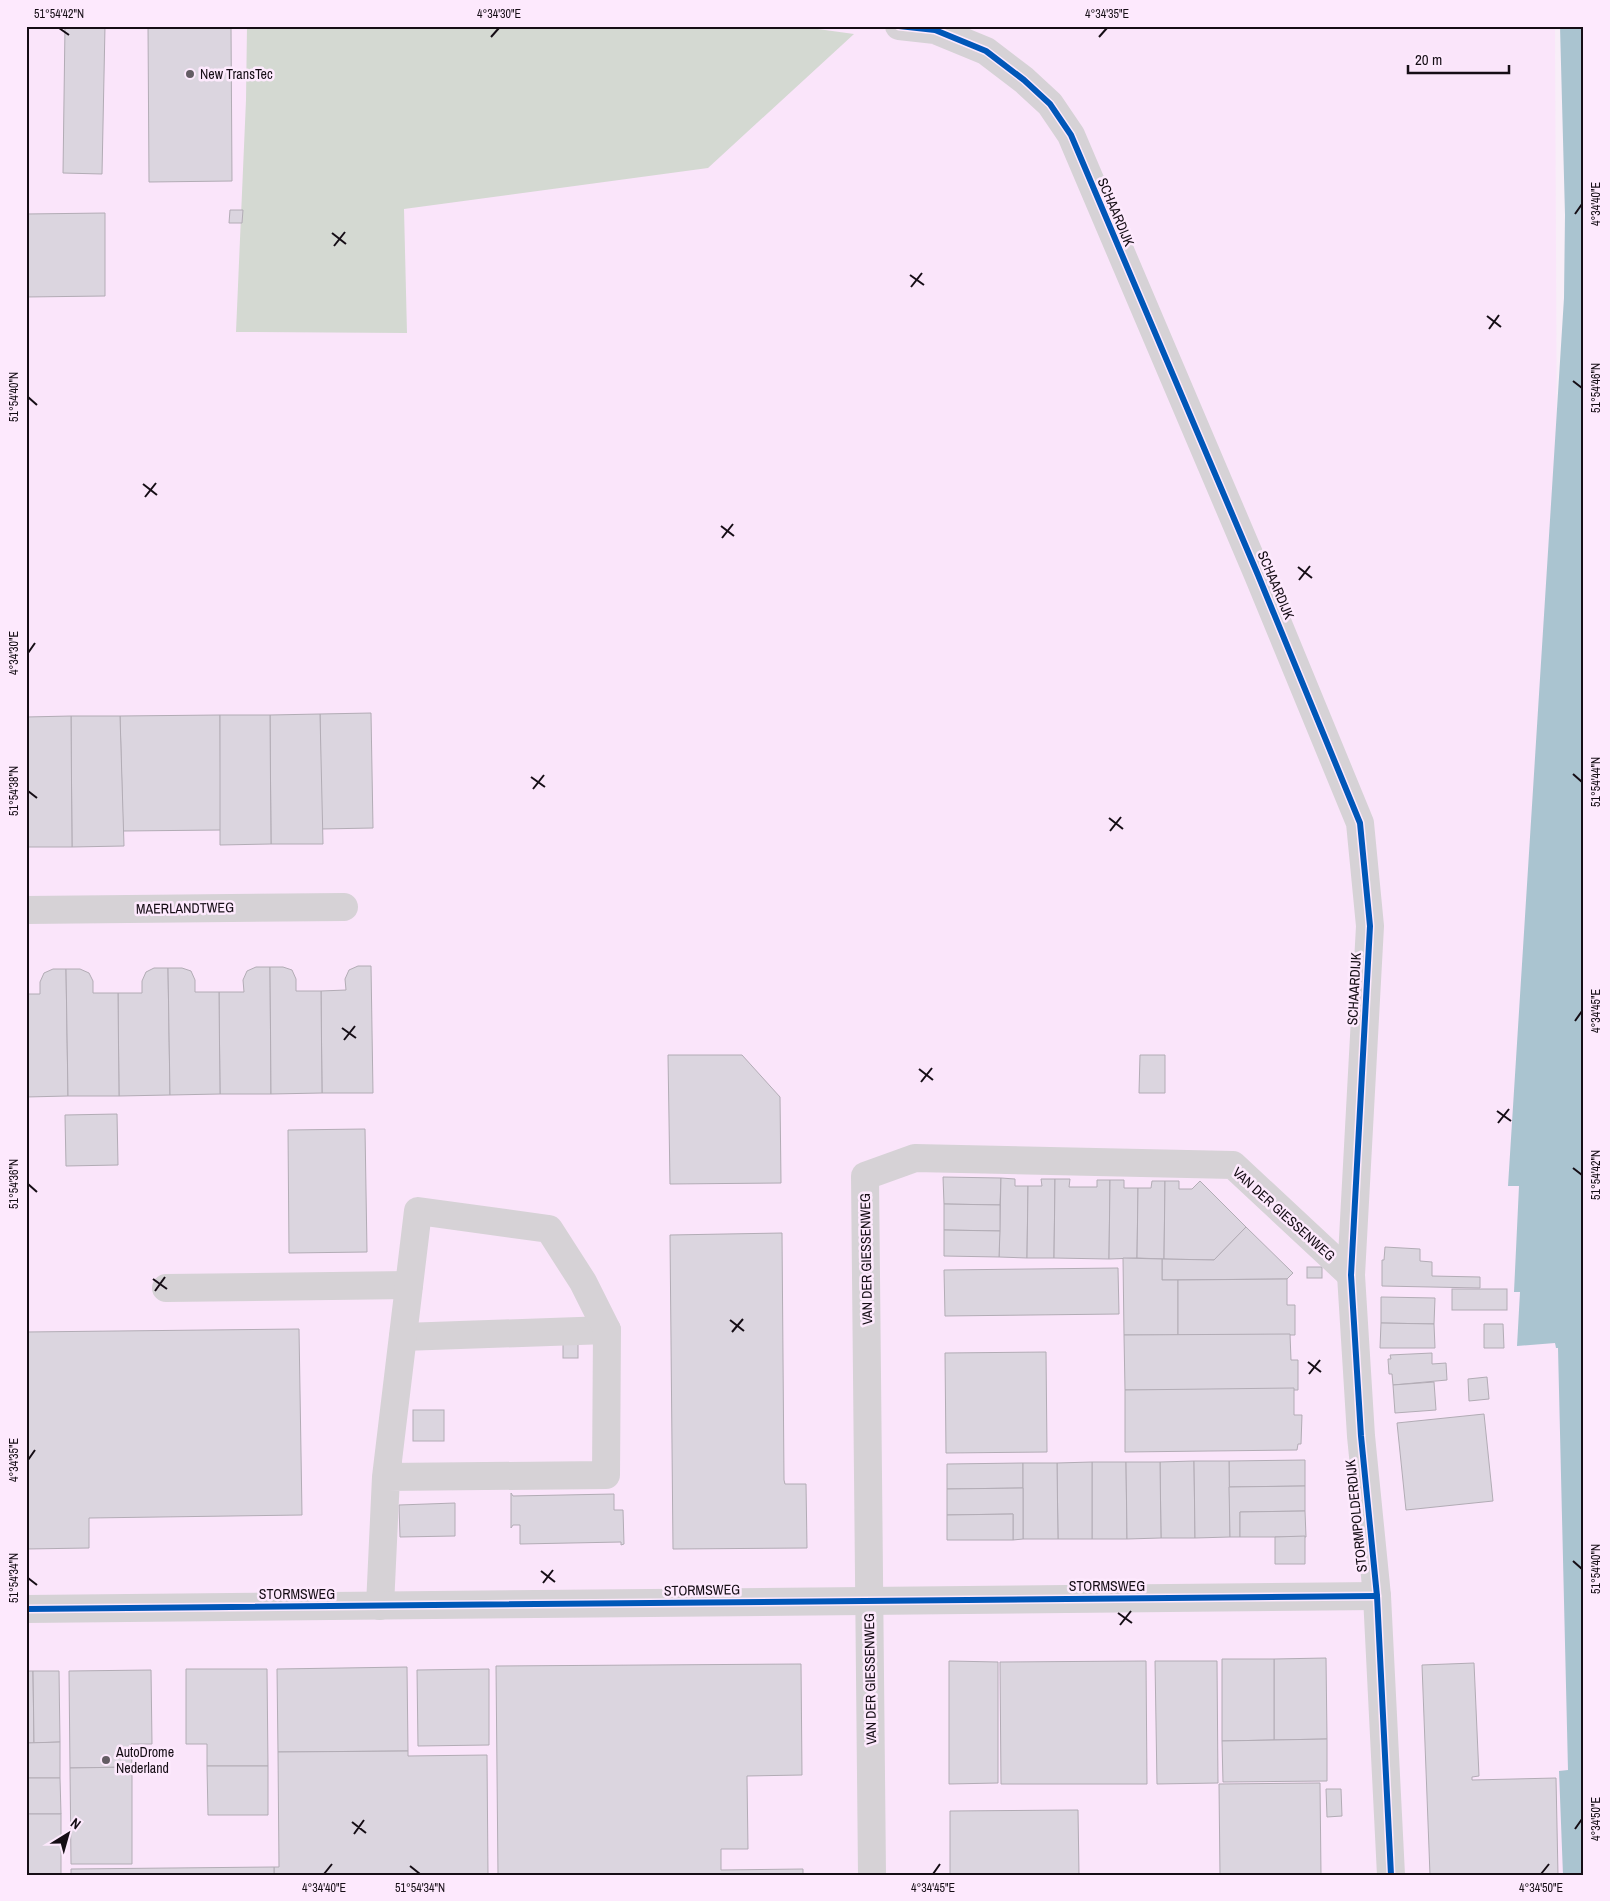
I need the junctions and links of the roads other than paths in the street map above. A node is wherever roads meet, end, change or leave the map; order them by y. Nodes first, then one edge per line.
1 (899, 26) edge
2 (344, 906) dead end
3 (26, 910) edge
4 (1351, 1275) junction
5 (409, 1285) junction
6 (166, 1288) dead end
7 (607, 1330) junction
8 (403, 1336) junction
9 (386, 1477) junction
10 (1377, 1596) junction
11 (869, 1600) junction
12 (380, 1606) junction
13 (26, 1609) edge
14 (872, 1875) edge
15 (1391, 1875) edge

1 - 4 street, SCHAARDIJK
2 - 3 street, MAERLANDTWEG
4 - 10 street, STORMPOLDERDIJK
4 - 11 street, VAN DER GIESSENWEG
5 - 6 street
5 - 7 street
5 - 8 street
7 - 8 street
7 - 9 street
8 - 9 street
9 - 12 street
10 - 11 street, STORMSWEG
10 - 15 street, STORMPOLDERDIJK
11 - 12 street, STORMSWEG
11 - 14 street, VAN DER GIESSENWEG
12 - 13 street, STORMSWEG

